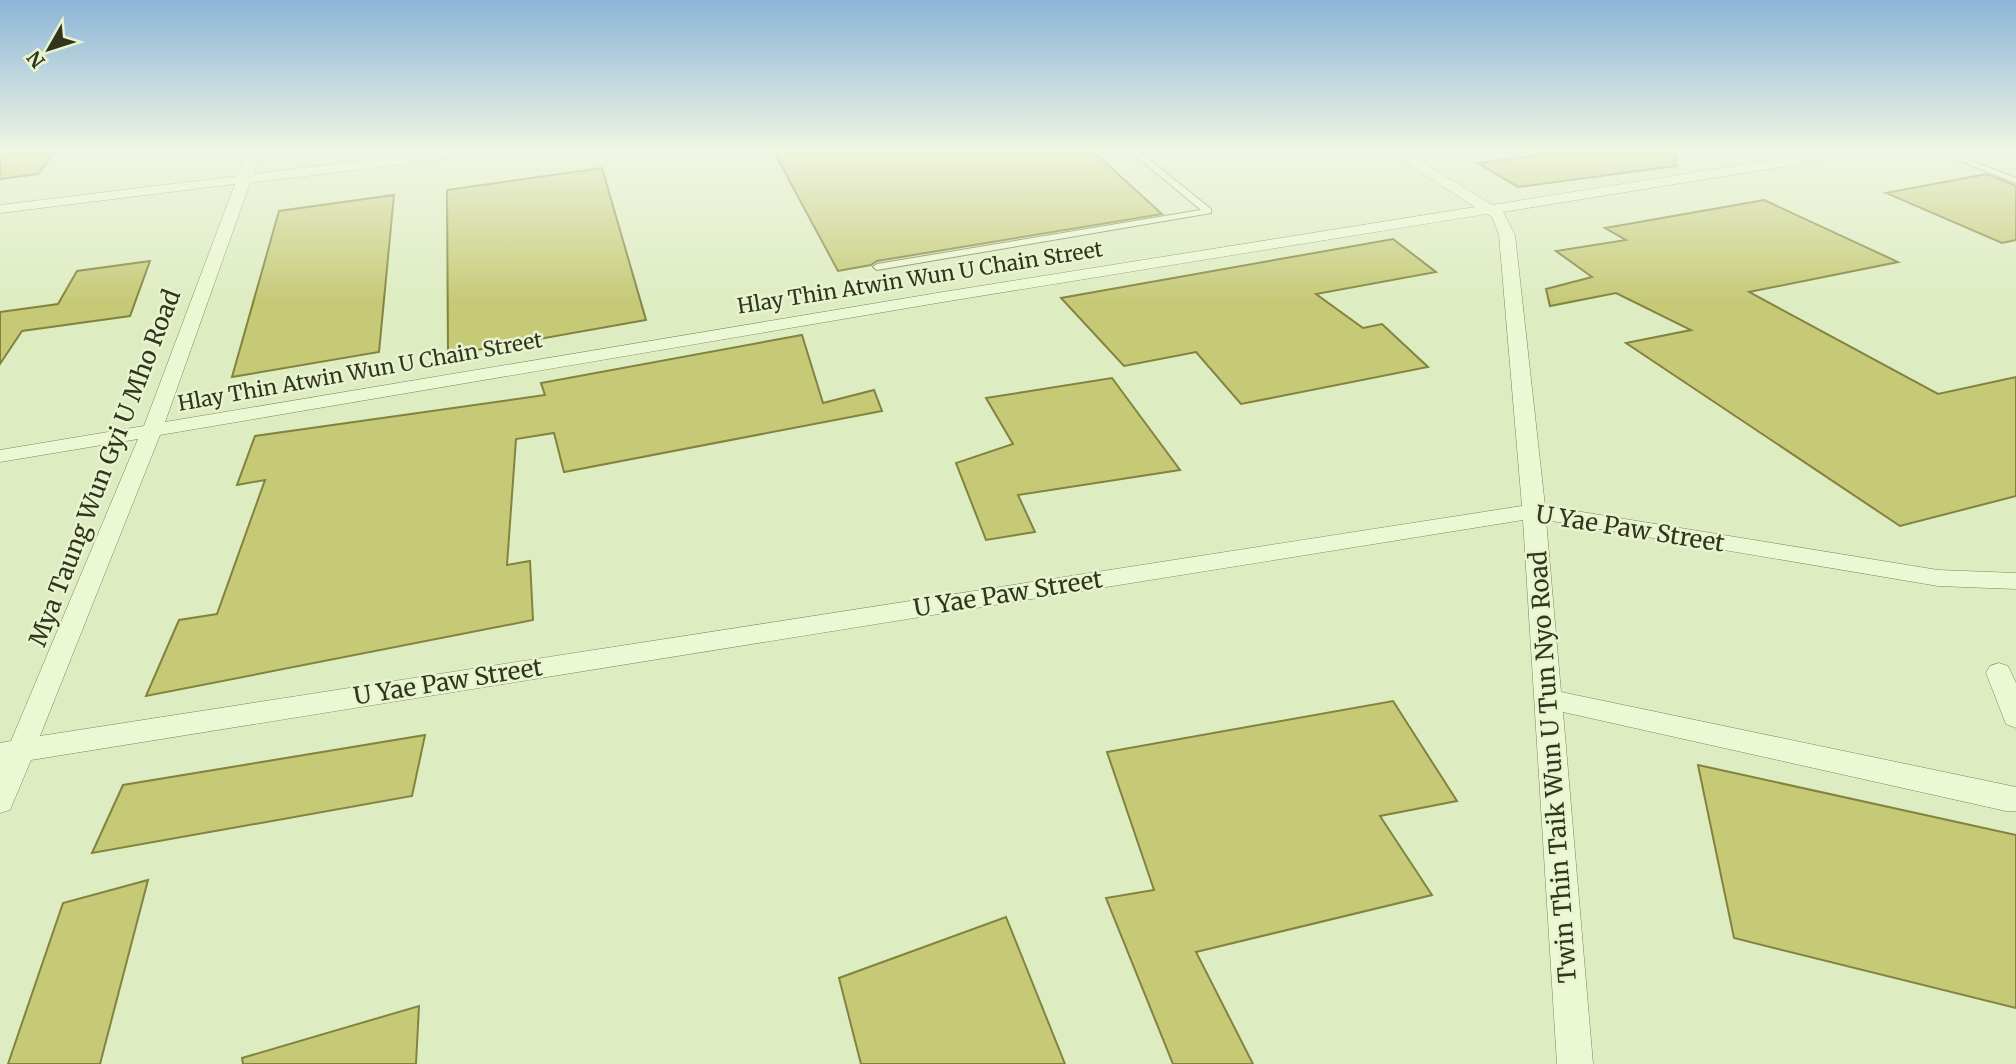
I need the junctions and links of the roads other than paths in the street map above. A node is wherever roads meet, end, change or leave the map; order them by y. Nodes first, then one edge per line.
1 (60, 202) edge
2 (236, 202) edge
3 (1196, 202) edge
4 (1477, 202) edge
5 (1535, 202) edge
6 (0, 209) edge
7 (1489, 209) junction
8 (877, 267) dead end
9 (152, 430) junction
10 (0, 456) edge
11 (1534, 511) junction
12 (2016, 581) edge
13 (1999, 673) dead end
14 (1548, 699) junction
15 (2016, 718) edge
16 (11, 752) edge
17 (2016, 799) edge
18 (0, 802) edge
19 (1575, 1064) edge

1 - 6 street
2 - 9 street, Mya Taung Wun Gyi U Mho Road
3 - 8 lane
4 - 7 street, Twin Thin Taik Wun U Tun Nyo Road
5 - 7 street, Hlay Thin Atwin Wun U Chain Street
7 - 9 street, Hlay Thin Atwin Wun U Chain Street
7 - 11 street, Twin Thin Taik Wun U Tun Nyo Road
9 - 10 street, Hlay Thin Atwin Wun U Chain Street
9 - 16 street, Mya Taung Wun Gyi U Mho Road
11 - 12 street, U Yae Paw Street
11 - 14 street, Twin Thin Taik Wun U Tun Nyo Road
11 - 16 street, U Yae Paw Street
13 - 15 street
14 - 17 street
14 - 19 street, Twin Thin Taik Wun U Tun Nyo Road
16 - 18 street, Mya Taung Wun Gyi U Mho Road

